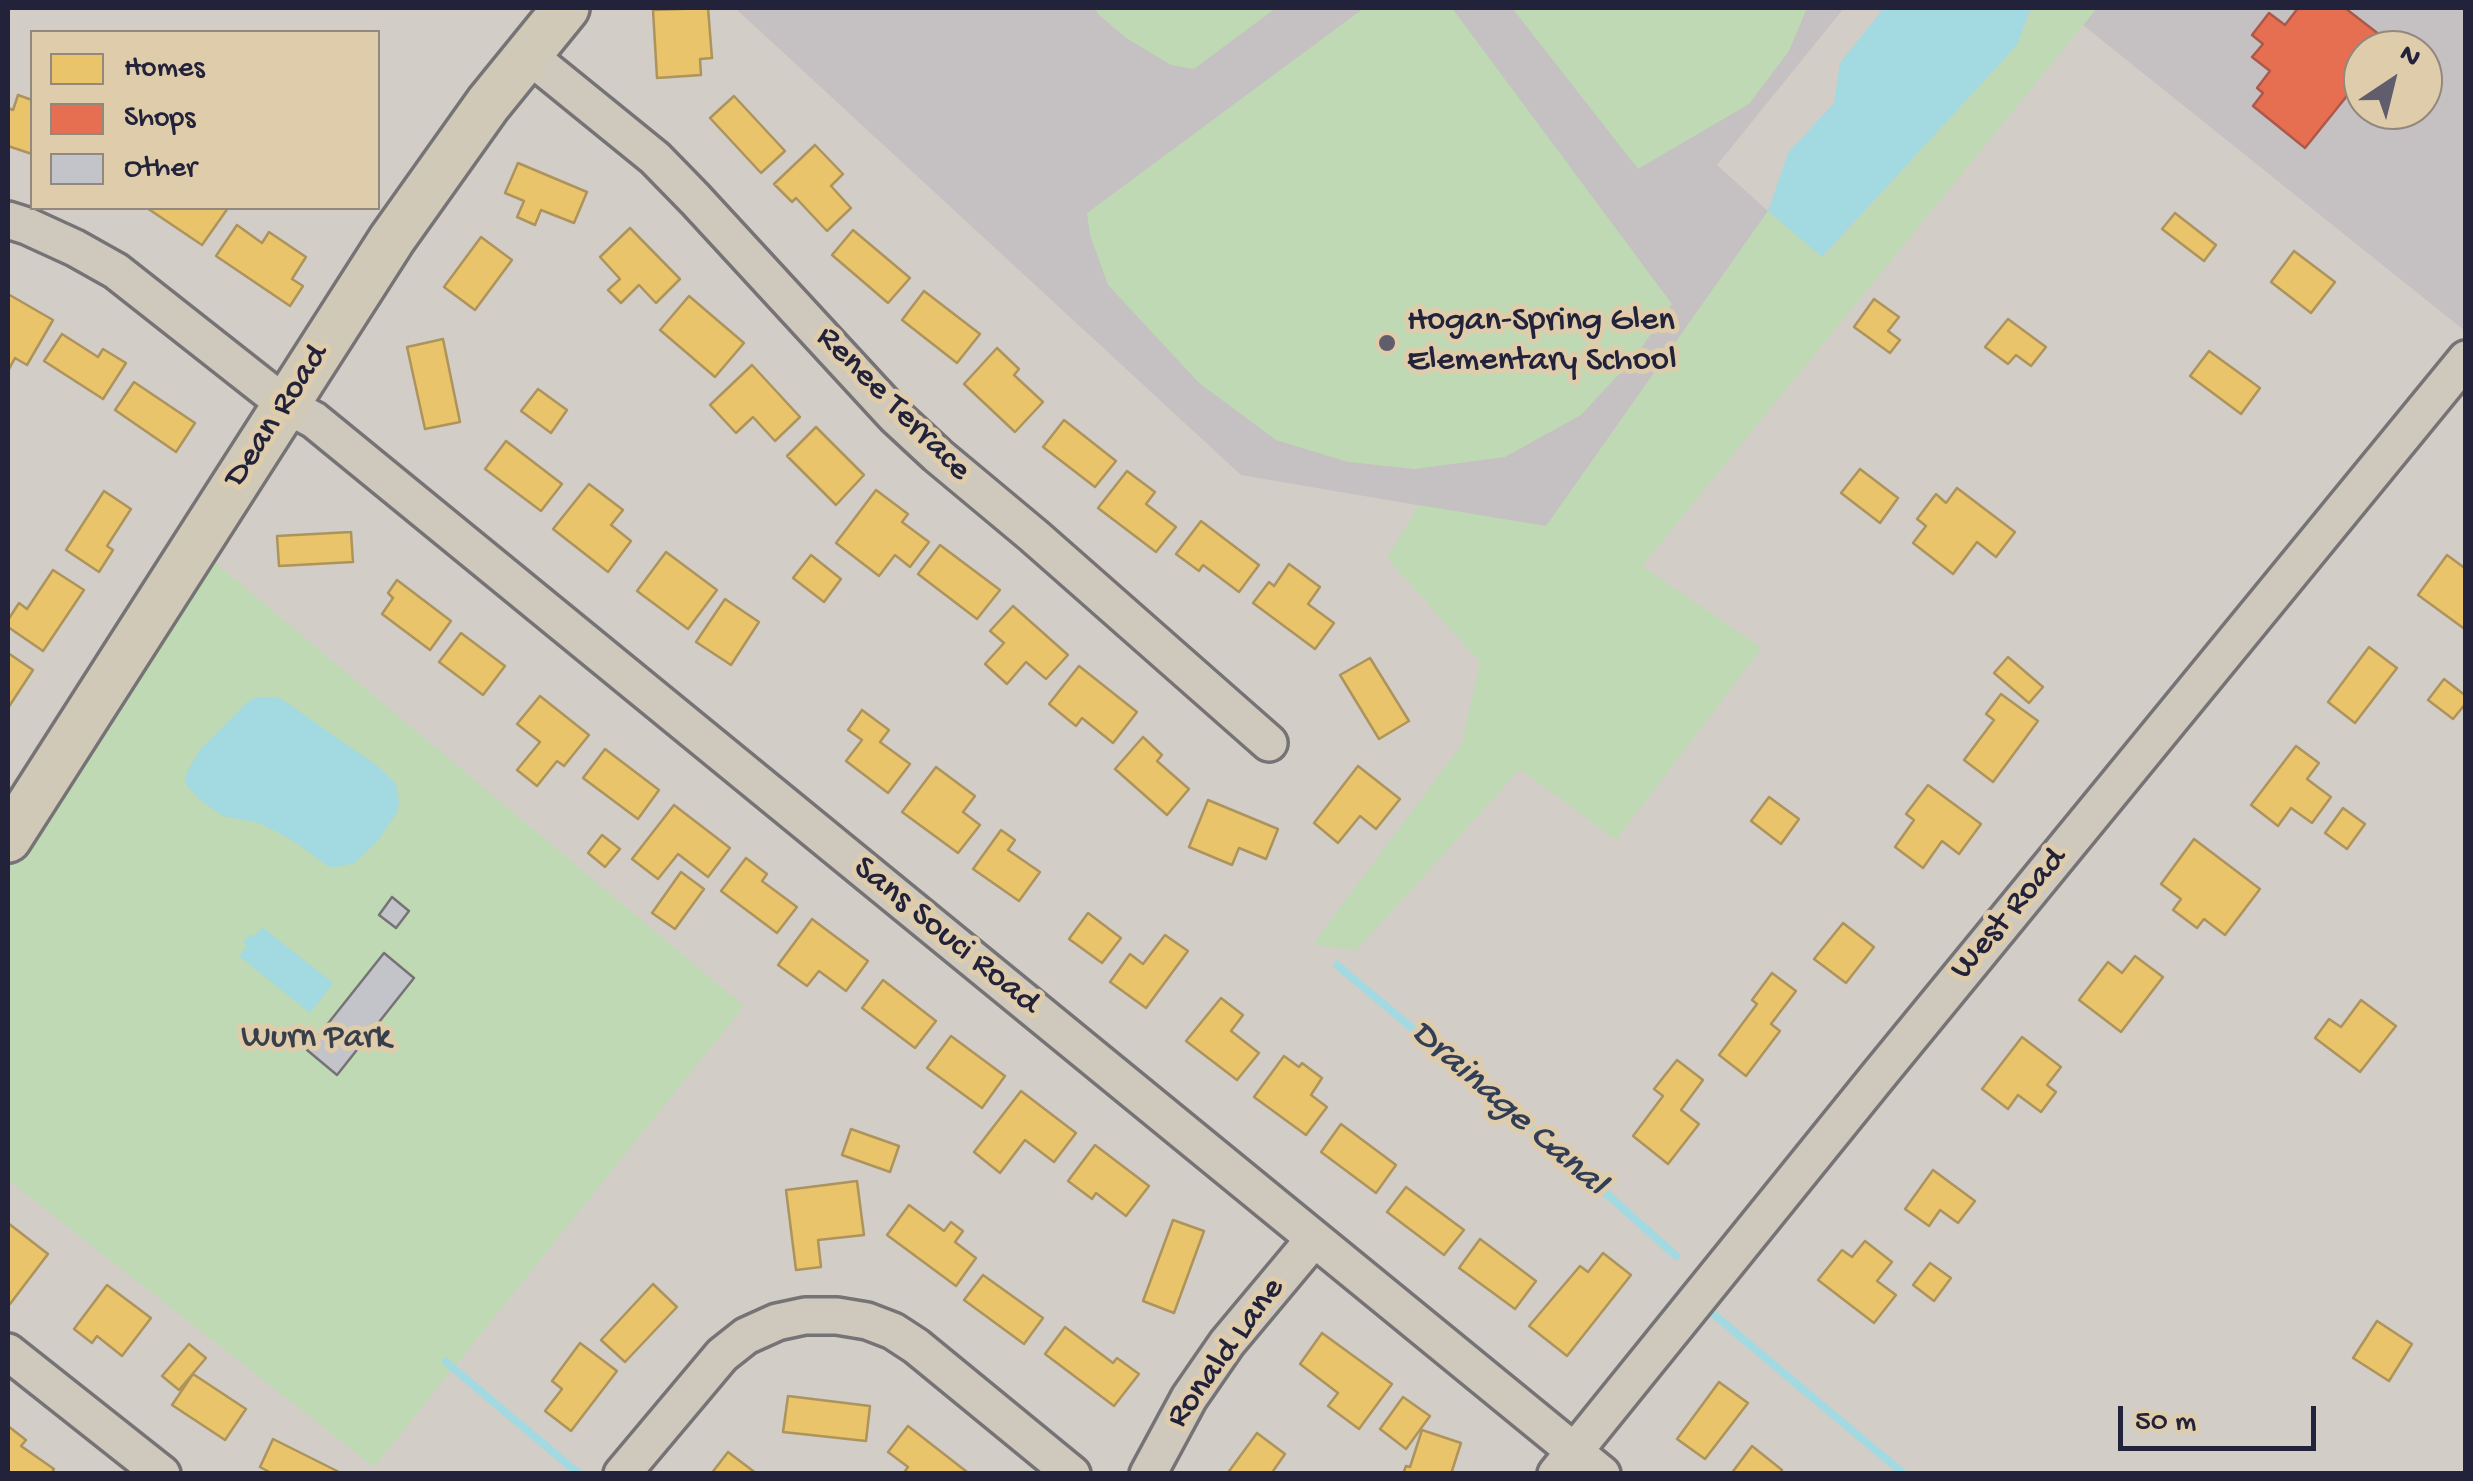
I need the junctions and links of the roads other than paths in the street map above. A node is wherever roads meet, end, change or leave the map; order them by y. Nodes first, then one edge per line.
1 (566, 8) edge
2 (528, 54) junction
3 (8, 220) edge
4 (2466, 359) edge
5 (286, 404) junction
6 (1269, 743) dead end
7 (8, 839) edge
8 (1314, 1239) junction
9 (8, 1352) edge
10 (1578, 1466) edge
11 (162, 1474) edge
12 (622, 1474) edge
13 (1072, 1474) edge
14 (1148, 1474) edge

1 - 2 main road, Dean Road
2 - 5 main road, Dean Road
2 - 6 street, Renee Terrace
3 - 5 street, Sans Souci Road
4 - 10 street, West Road
5 - 7 main road, Dean Road
5 - 8 street, Sans Souci Road
8 - 10 street, Sans Souci Road
8 - 14 street, Ronald Lane
9 - 11 street
12 - 13 street

